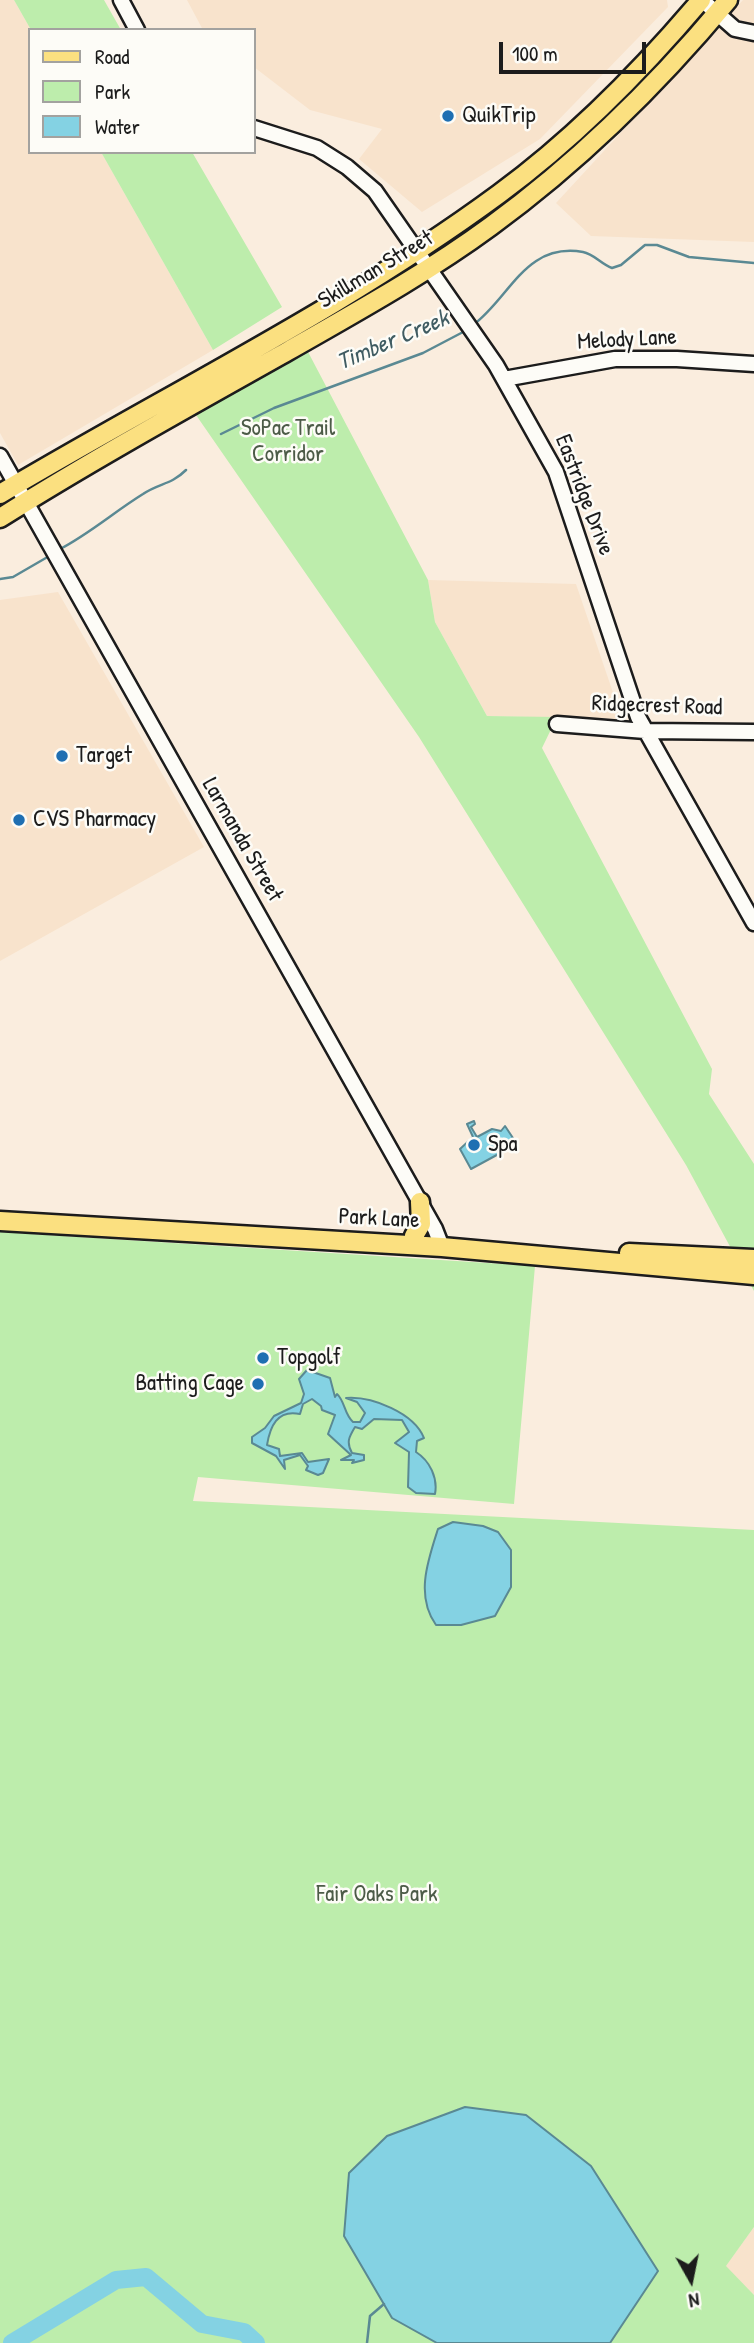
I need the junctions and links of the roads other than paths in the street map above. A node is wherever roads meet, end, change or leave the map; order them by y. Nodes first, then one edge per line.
1 (121, 0) edge
2 (701, 0) edge
3 (722, 7) edge
4 (136, 28) edge
5 (754, 33) edge
6 (594, 114) junction
7 (608, 128) junction
8 (256, 129) edge
9 (419, 251) junction
10 (430, 268) junction
11 (754, 364) edge
12 (504, 379) junction
13 (0, 456) edge
14 (16, 484) junction
15 (0, 494) edge
16 (26, 502) junction
17 (0, 518) edge
18 (557, 724) dead end
19 (645, 731) junction
20 (754, 732) edge
21 (754, 923) edge
22 (420, 1202) junction
23 (0, 1211) edge
24 (0, 1222) edge
25 (414, 1236) junction
26 (441, 1242) junction
27 (754, 1259) edge
28 (734, 1266) junction
29 (754, 1275) edge

1 - 4 street
2 - 3 street
2 - 6 main road, Skillman Street
3 - 5 street
3 - 7 main road, Skillman Street
6 - 7 main road
6 - 9 main road, Skillman Street
7 - 10 main road, Skillman Street
8 - 9 street, Eastridge Drive
9 - 10 street, Eastridge Drive
9 - 14 main road, Skillman Street
10 - 12 street, Eastridge Drive
10 - 16 main road, Skillman Street
11 - 12 street, Melody Lane
12 - 19 street, Eastridge Drive
13 - 14 street, Larmanda Street
14 - 15 main road, Skillman Street
14 - 16 street, Larmanda Street
16 - 17 main road, Skillman Street
16 - 22 street, Larmanda Street
18 - 19 street, Ridgecrest Road
19 - 20 street, Ridgecrest Road
19 - 21 street, Eastridge Drive
22 - 25 main road
22 - 26 street, Larmanda Street
23 - 25 main road, Park Lane
24 - 26 main road, Park Lane
25 - 26 main road, Park Lane
26 - 28 main road, Park Lane
27 - 28 main road, Park Lane
28 - 29 main road, Park Lane

